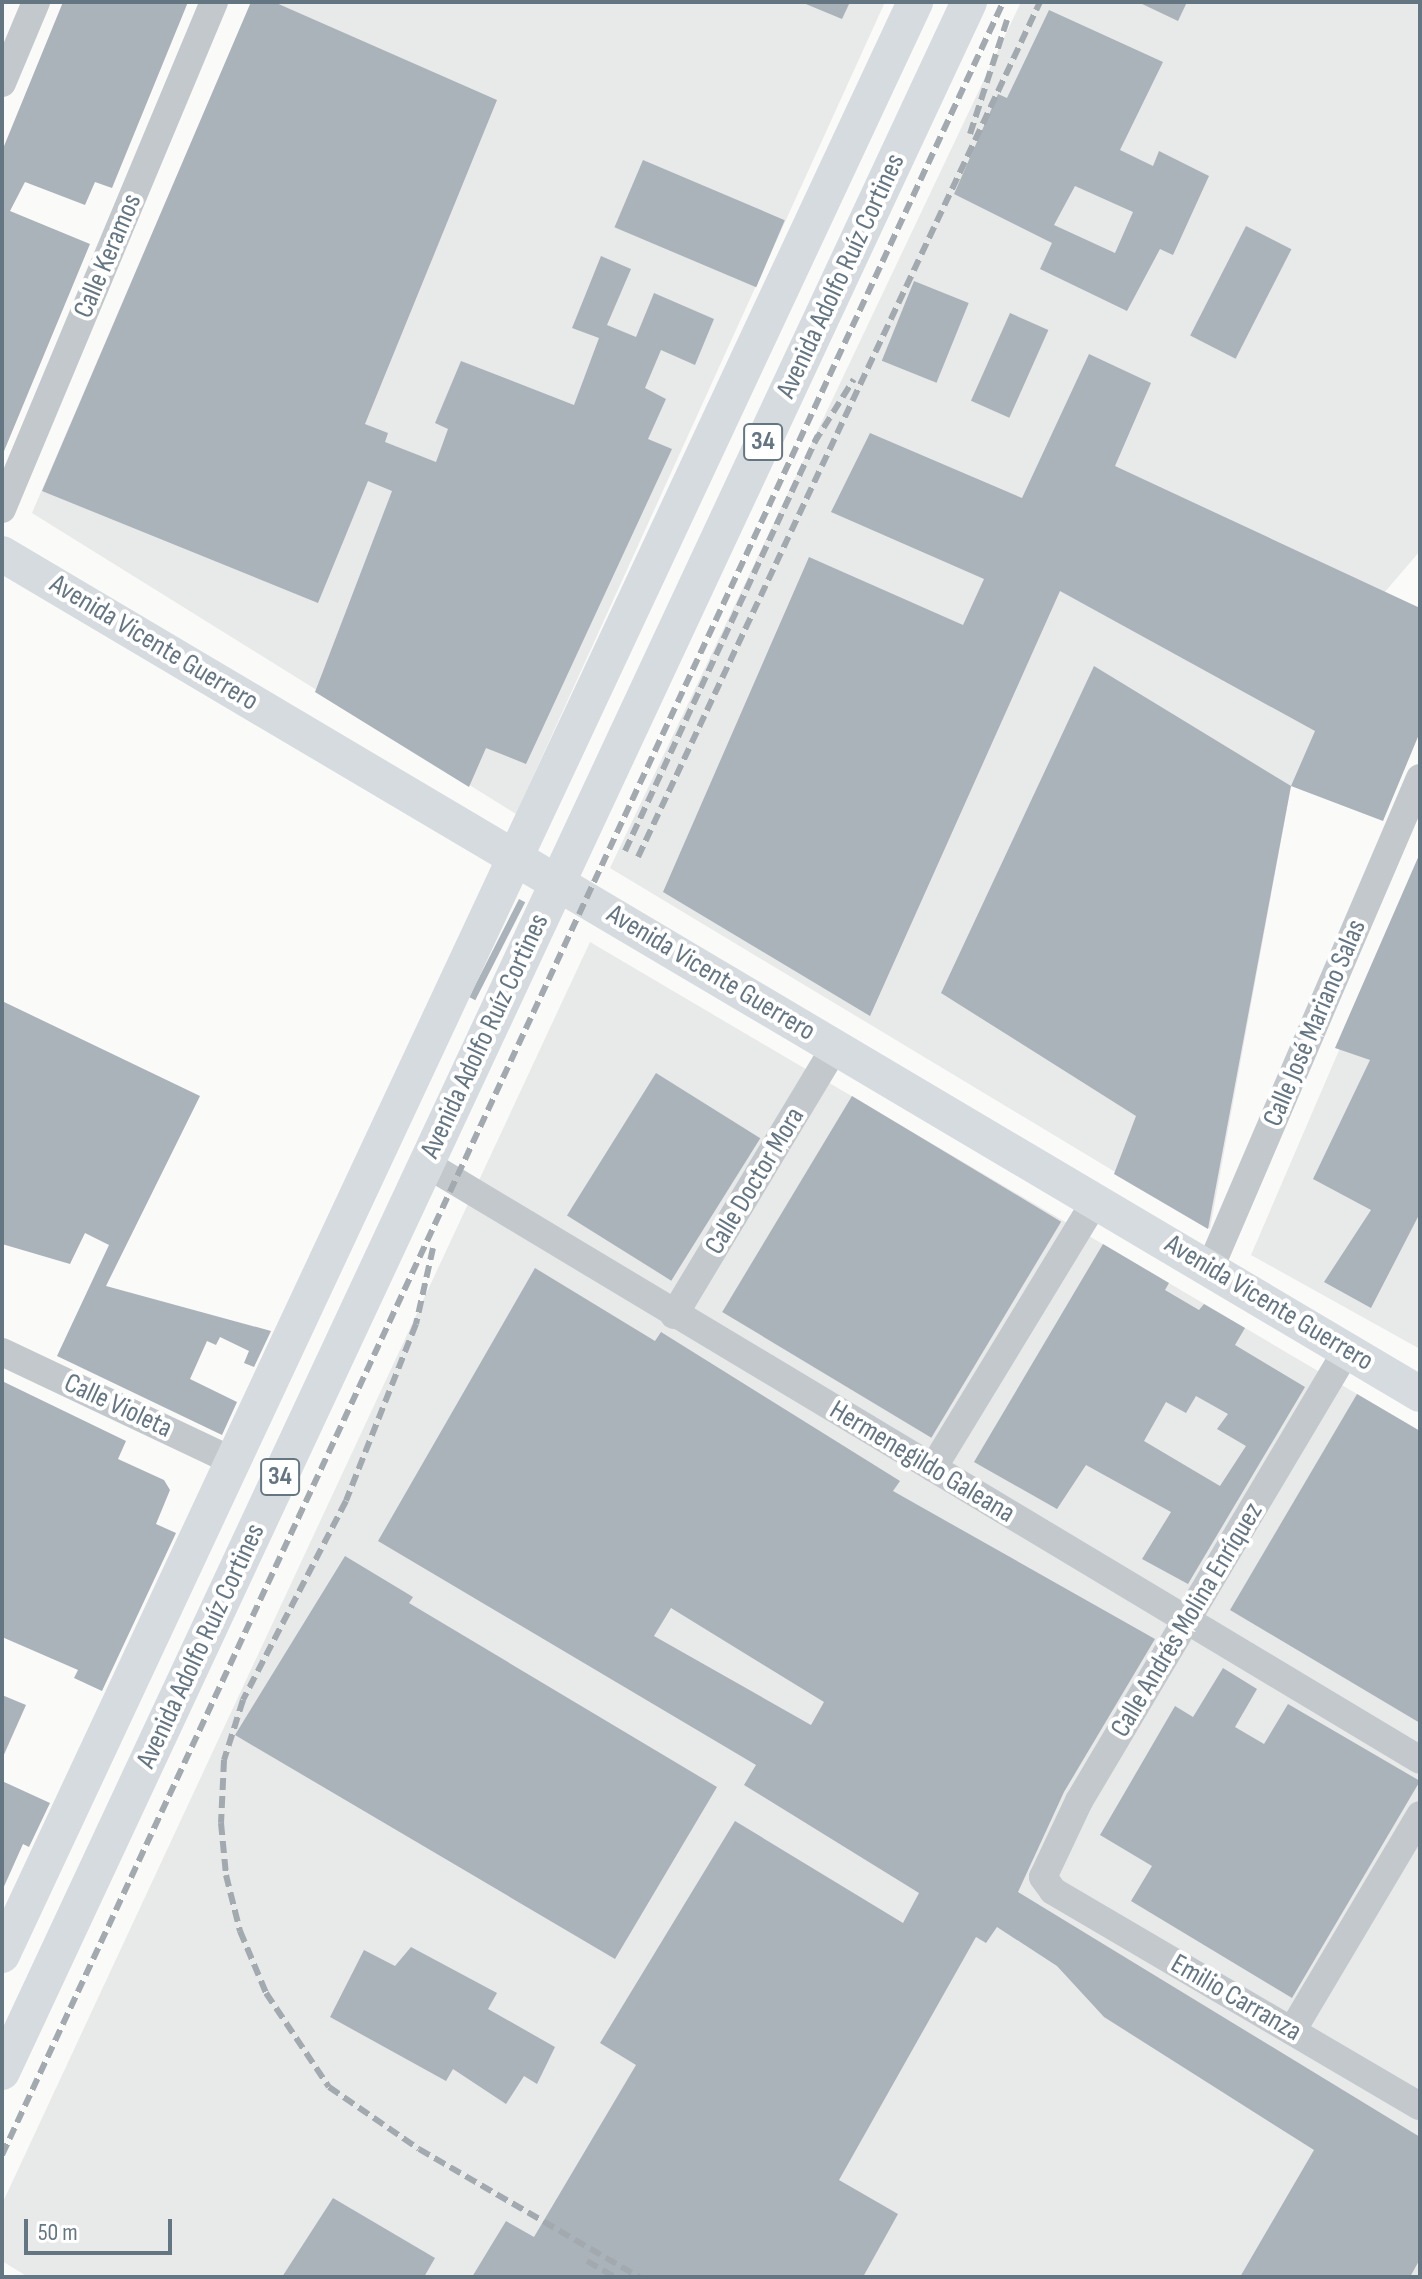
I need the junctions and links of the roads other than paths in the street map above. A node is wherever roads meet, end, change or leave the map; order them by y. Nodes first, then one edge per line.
1 (36, 2) edge
2 (214, 2) edge
3 (915, 2) edge
4 (969, 2) edge
5 (2, 83) edge
6 (2, 509) edge
7 (2, 554) edge
8 (1420, 778) edge
9 (516, 858) junction
10 (558, 882) junction
11 (835, 1047) junction
12 (425, 1163) junction
13 (1096, 1200) junction
14 (1210, 1268) junction
15 (674, 1315) junction
16 (1347, 1350) junction
17 (2, 1352) edge
18 (1420, 1394) edge
19 (233, 1461) junction
20 (933, 1468) junction
21 (1185, 1622) junction
22 (1420, 1760) edge
23 (1420, 1815) edge
24 (1053, 1891) joint
25 (2, 1955) edge
26 (1292, 2031) junction
27 (2, 2072) edge
28 (1420, 2106) edge

1 - 5 street
2 - 6 street, Calle Keramos
3 - 9 main road, Avenida Adolfo Ruíz Cortines / 34
4 - 10 main road, Avenida Adolfo Ruíz Cortines / 34
7 - 9 main road, Avenida Vicente Guerrero
8 - 14 street, Calle José Mariano Salas
9 - 10 main road, Avenida Vicente Guerrero
9 - 19 main road, Avenida Adolfo Ruíz Cortines / 34
10 - 11 main road, Avenida Vicente Guerrero
10 - 12 main road, Avenida Adolfo Ruíz Cortines / 34
11 - 13 main road, Avenida Vicente Guerrero
11 - 15 street, Calle Doctor Mora
12 - 15 street, Hermenegildo Galeana
12 - 27 main road, Avenida Adolfo Ruíz Cortines / 34
13 - 14 main road, Avenida Vicente Guerrero
13 - 20 street
14 - 16 main road, Avenida Vicente Guerrero
15 - 20 street, Hermenegildo Galeana
16 - 18 main road, Avenida Vicente Guerrero
16 - 21 street, Calle Andrés Molina Enríquez
17 - 19 street, Calle Violeta
19 - 25 main road, Avenida Adolfo Ruíz Cortines / 34
20 - 21 street, Hermenegildo Galeana
21 - 22 street, Hermenegildo Galeana
21 - 24 street, Calle Andrés Molina Enríquez
23 - 26 street
24 - 26 street, Emilio Carranza
26 - 28 street, Emilio Carranza

